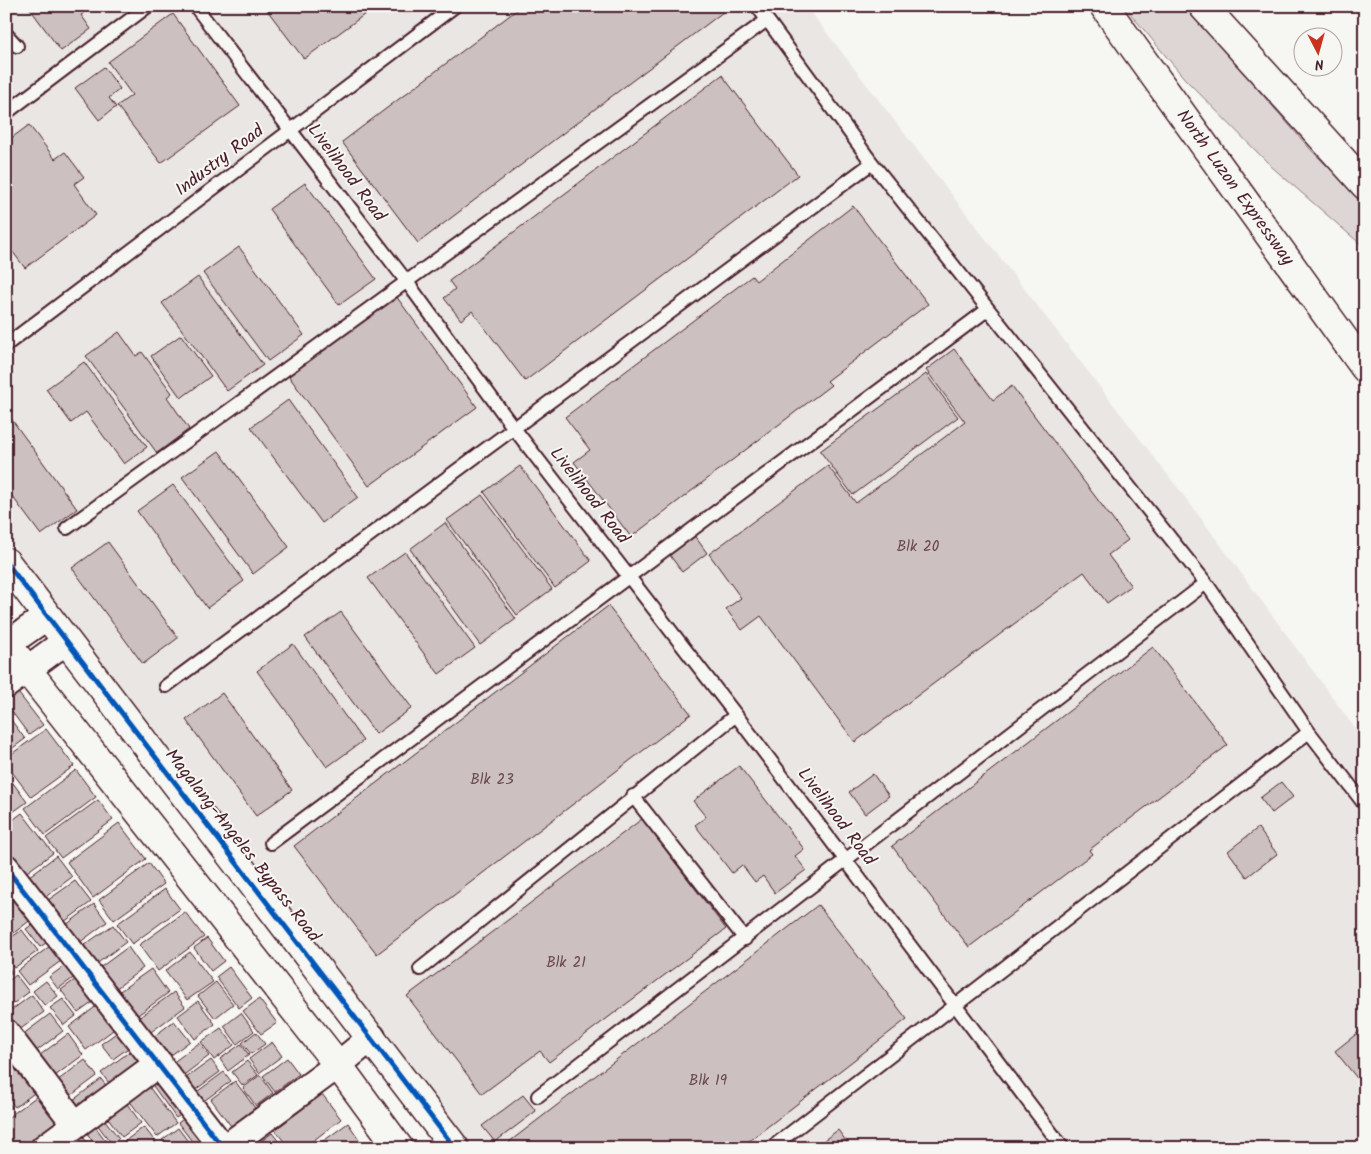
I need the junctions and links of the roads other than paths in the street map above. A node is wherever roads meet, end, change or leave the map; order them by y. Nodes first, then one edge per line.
1 (148, 6) edge
2 (195, 6) edge
3 (455, 6) edge
4 (757, 6) edge
5 (1104, 6) edge
6 (1203, 6) edge
7 (767, 20) junction
8 (6, 34) edge
9 (17, 46) dead end
10 (6, 113) edge
11 (291, 129) junction
12 (872, 163) junction
13 (1353, 165) edge
14 (1365, 185) edge
15 (407, 282) junction
16 (987, 310) junction
17 (6, 345) edge
18 (1365, 368) edge
19 (513, 427) junction
20 (66, 528) dead end
21 (6, 562) edge
22 (628, 576) junction
23 (1206, 582) junction
24 (46, 617) junction
25 (66, 641) junction
26 (6, 644) edge
27 (16, 677) edge
28 (166, 686) dead end
29 (736, 715) junction
30 (1308, 732) junction
31 (634, 796) junction
32 (1365, 805) edge
33 (271, 843) dead end
34 (846, 861) junction
35 (6, 868) edge
36 (745, 939) junction
37 (420, 969) dead end
38 (956, 1007) junction
39 (6, 1033) edge
40 (372, 1037) junction
41 (159, 1063) junction
42 (338, 1065) junction
43 (538, 1096) dead end
44 (75, 1124) junction
45 (44, 1148) edge
46 (224, 1148) edge
47 (399, 1148) edge
48 (455, 1148) edge
49 (771, 1148) edge
50 (1063, 1148) edge

1 - 10 lane
2 - 11 lane, Livelihood Road
3 - 11 lane, Industry Road
4 - 7 lane
5 - 18 main road, North Luzon Expressway
6 - 13 main road
7 - 12 lane
7 - 15 lane
8 - 9 lane
11 - 15 lane, Livelihood Road
11 - 17 lane, Industry Road
12 - 16 lane
12 - 19 lane
13 - 14 main road
15 - 19 lane, Livelihood Road
15 - 20 lane
16 - 22 lane
16 - 23 lane
19 - 22 lane, Livelihood Road
19 - 28 lane
21 - 24 main road, Magalang-Angeles Bypass Road
22 - 29 lane, Livelihood Road
22 - 33 lane
23 - 30 lane
23 - 34 lane
24 - 25 main road, Magalang-Angeles Bypass Road
24 - 26 street
25 - 27 street
25 - 40 main road, Magalang-Angeles Bypass Road
26 - 27 main road
27 - 42 main road
29 - 31 lane
29 - 34 lane, Livelihood Road
30 - 32 lane
30 - 38 lane
31 - 36 lane
31 - 37 lane
34 - 36 lane
34 - 38 lane, Livelihood Road
35 - 41 street
36 - 43 lane
38 - 49 lane
38 - 50 lane, Livelihood Road
39 - 44 street
40 - 42 street
40 - 48 main road, Magalang-Angeles Bypass Road
41 - 44 street
41 - 46 street
42 - 46 street
42 - 47 main road
44 - 45 street

